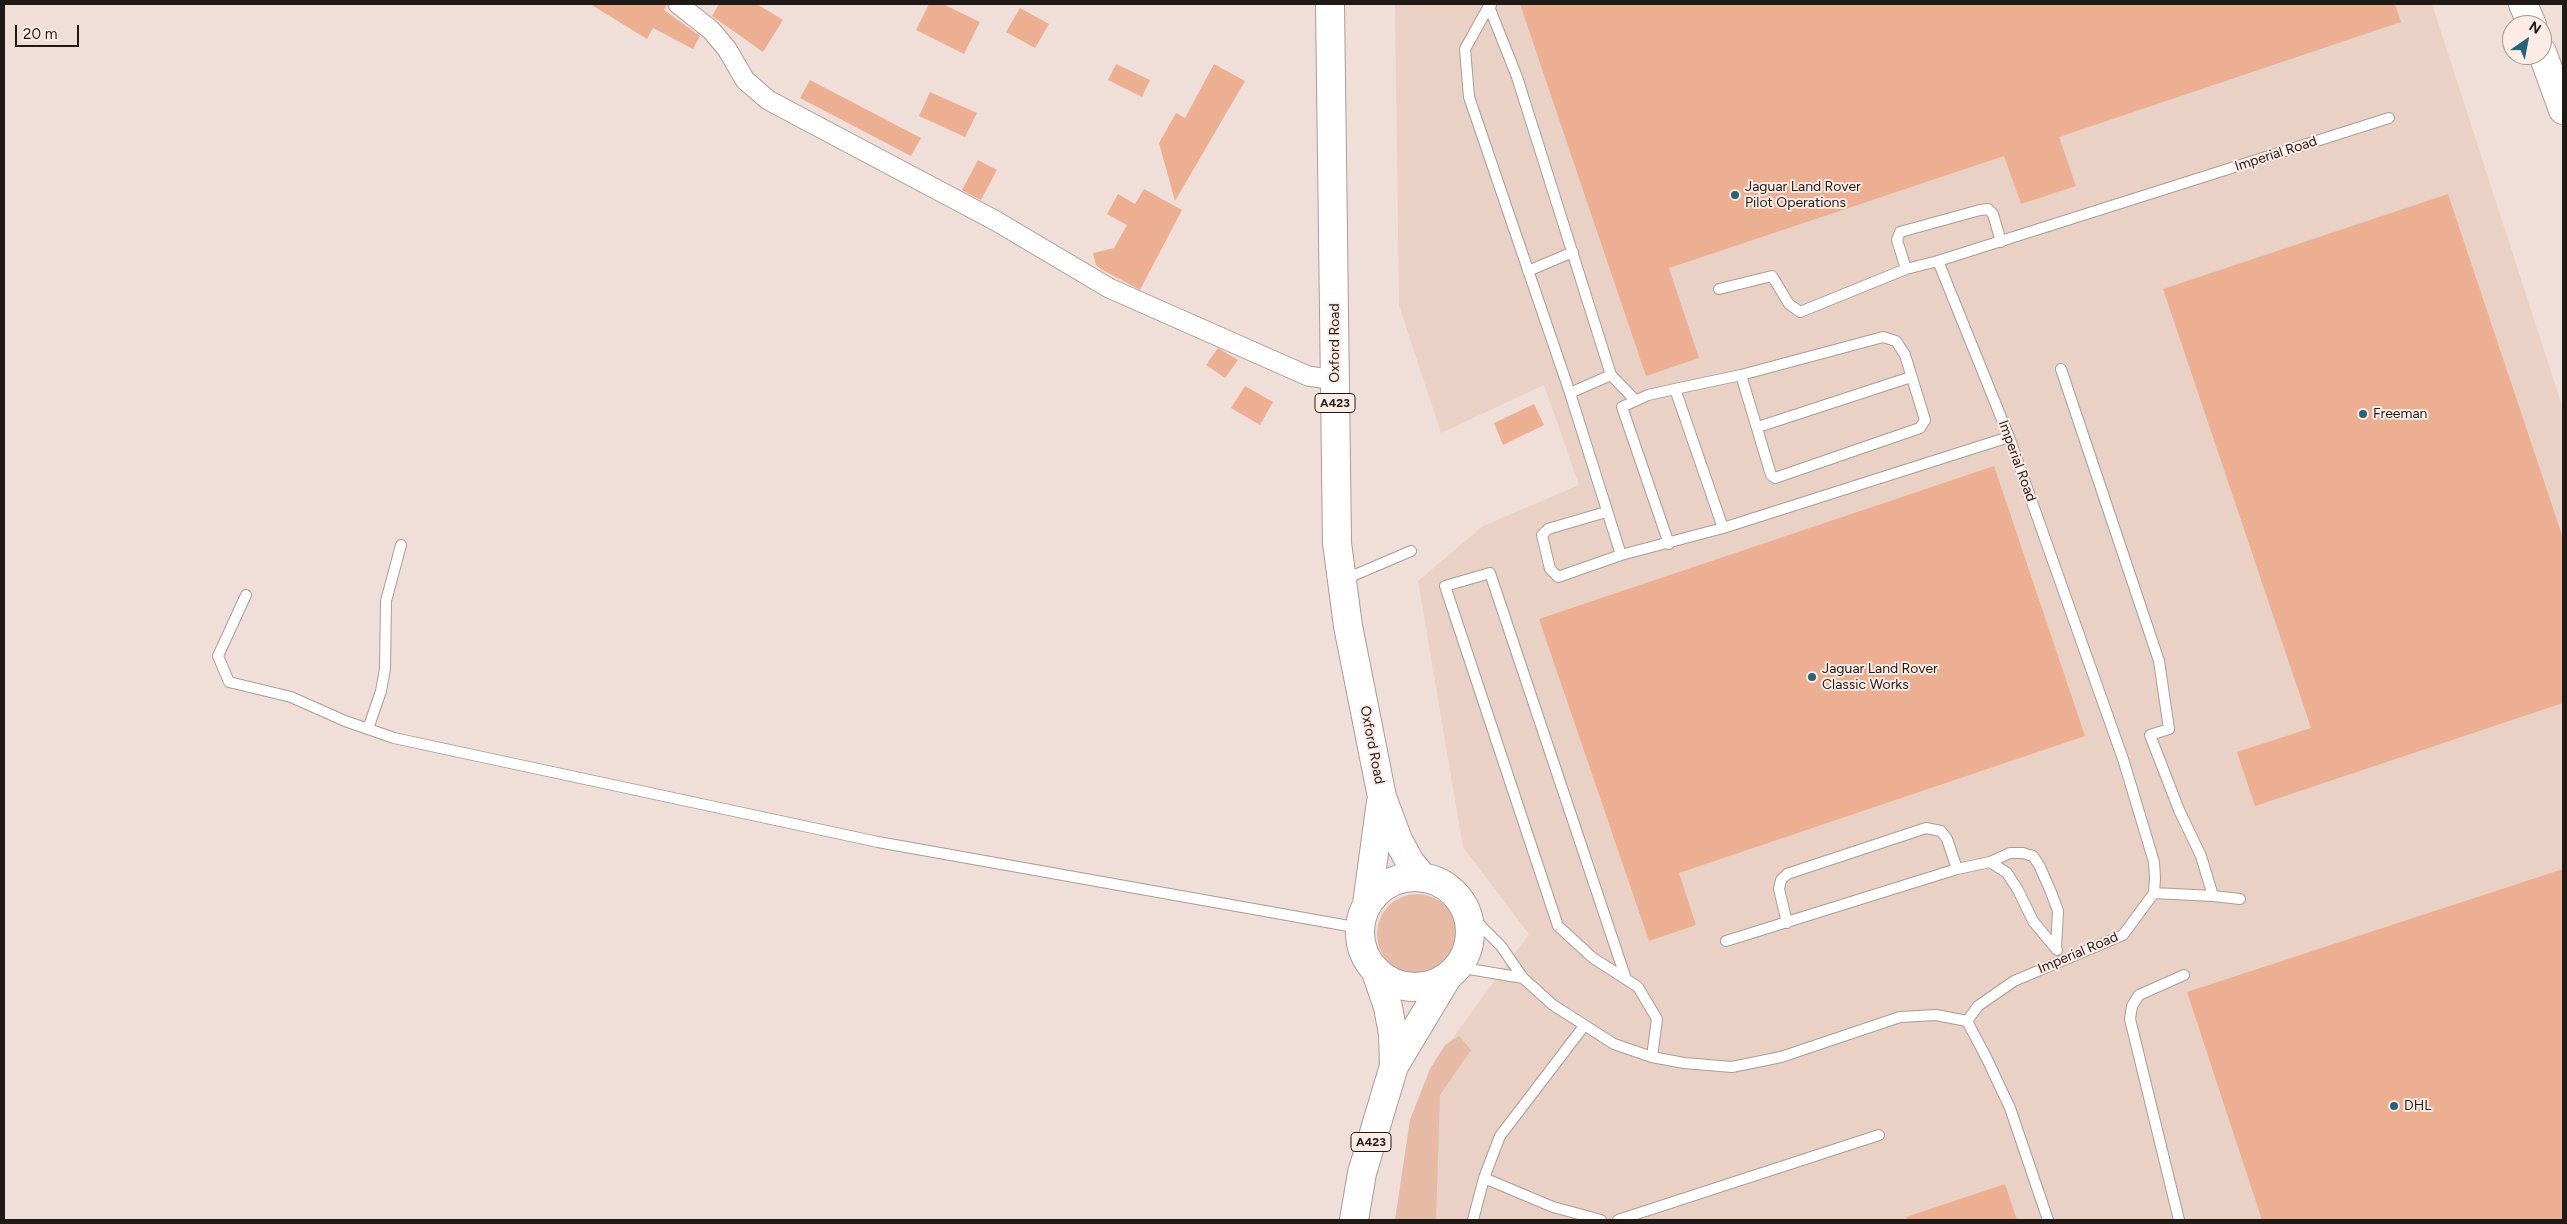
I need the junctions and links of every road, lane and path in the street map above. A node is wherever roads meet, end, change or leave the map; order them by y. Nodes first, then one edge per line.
1 (678, 4) edge
2 (1330, 4) edge
3 (1490, 4) edge
4 (2547, 65) edge
5 (2563, 110) edge
6 (2389, 118) dead end
7 (2001, 242) junction
8 (1573, 252) junction
9 (1938, 261) junction
10 (1906, 269) junction
11 (1528, 271) junction
12 (1719, 289) dead end
13 (2061, 369) dead end
14 (1611, 375) junction
15 (1741, 375) junction
16 (1911, 376) junction
17 (1335, 380) junction
18 (1675, 389) junction
19 (1570, 392) junction
20 (1635, 400) junction
21 (1758, 427) junction
22 (2009, 437) junction
23 (1606, 512) junction
24 (1723, 528) junction
25 (1669, 544) junction
26 (401, 545) dead end
27 (1411, 551) dead end
28 (1621, 555) junction
29 (1342, 580) junction
30 (246, 595) dead end
31 (368, 729) junction
32 (1382, 798) junction
33 (1990, 862) junction
34 (1957, 869) junction
35 (1423, 878) junction
36 (2154, 893) junction
37 (2213, 896) junction
38 (2240, 899) dead end
39 (1465, 910) junction
40 (1364, 916) junction
41 (1787, 923) junction
42 (1726, 941) dead end
43 (2056, 948) junction
44 (2064, 958) junction
45 (1375, 969) junction
46 (1453, 971) junction
47 (2184, 975) dead end
48 (1524, 978) junction
49 (1626, 979) junction
50 (1967, 1021) junction
51 (1584, 1026) junction
52 (1652, 1057) junction
53 (1394, 1066) junction
54 (1879, 1135) dead end
55 (1484, 1178) junction
56 (1354, 1220) edge
57 (1473, 1220) edge
58 (1601, 1220) edge
59 (1618, 1220) edge
60 (2048, 1220) edge
61 (2179, 1220) edge

1 - 17 street
2 - 17 highway, Oxford Road / A423
3 - 8 lane
3 - 11 lane
4 - 5 highway
6 - 7 lane, Imperial Road
7 - 9 lane, Imperial Road
7 - 10 lane
8 - 11 lane
8 - 14 lane
9 - 10 lane
9 - 22 lane, Imperial Road
10 - 12 lane
11 - 19 lane
13 - 37 lane
14 - 19 lane
14 - 20 lane
15 - 16 lane
15 - 18 lane
15 - 21 lane
16 - 21 lane
16 - 21 lane
17 - 29 highway, Oxford Road / A423
18 - 20 lane
18 - 24 lane
19 - 23 lane
20 - 25 lane
22 - 24 lane
22 - 36 lane, Imperial Road
23 - 28 lane
23 - 28 lane
24 - 25 lane
25 - 28 lane
26 - 31 lane
27 - 29 lane
29 - 32 highway, Oxford Road / A423
30 - 31 lane
31 - 40 lane
32 - 35 highway, Oxford Road / A423
32 - 40 highway, Oxford Road / A423
33 - 34 lane
33 - 43 lane
33 - 43 lane
34 - 41 lane
34 - 41 lane
35 - 39 highway
35 - 40 highway
36 - 37 lane
36 - 44 lane, Imperial Road
37 - 38 lane
39 - 46 highway
39 - 48 lane
40 - 45 highway
41 - 42 lane
43 - 44 lane
44 - 50 lane, Imperial Road
45 - 46 highway
45 - 53 highway, A423
46 - 48 lane
46 - 53 highway, A423
47 - 61 lane
48 - 51 lane
49 - 49 lane
49 - 52 lane
50 - 52 lane
50 - 60 lane
51 - 52 lane
51 - 55 lane
53 - 56 highway, A423
54 - 59 lane
55 - 57 lane
55 - 58 lane

